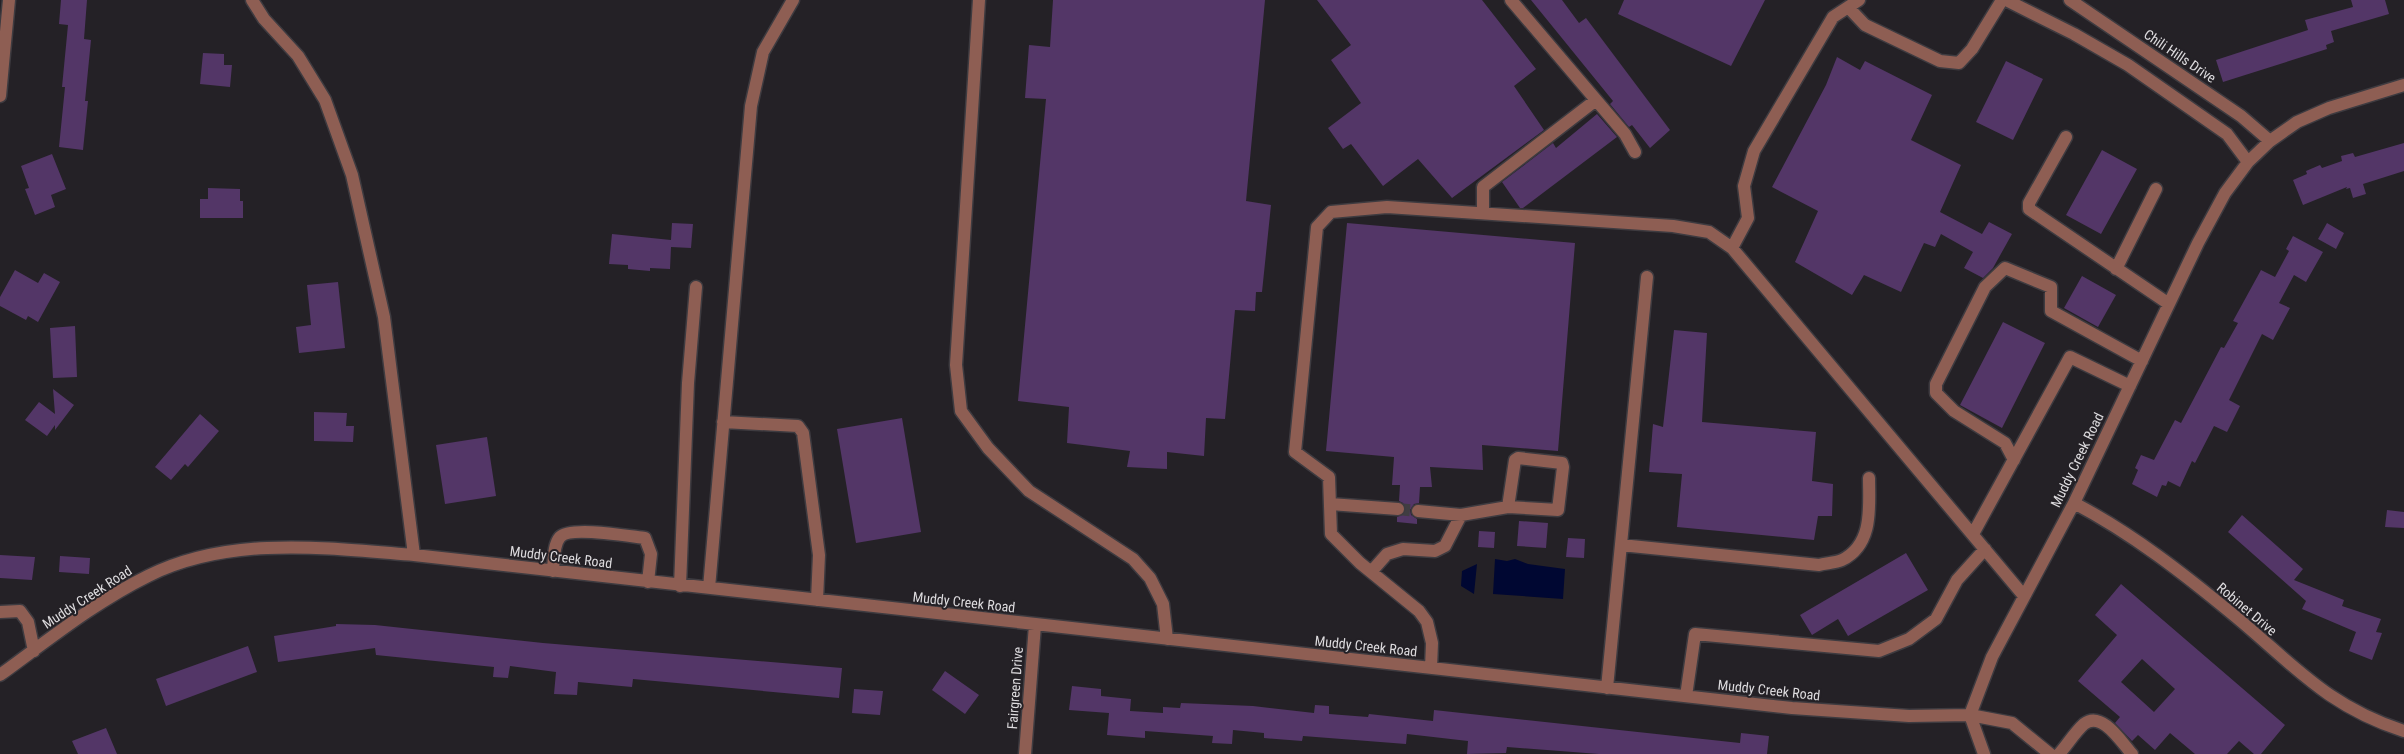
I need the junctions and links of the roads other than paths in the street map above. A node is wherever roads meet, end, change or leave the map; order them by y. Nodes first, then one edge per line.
1 (9, 0) edge
2 (252, 0) edge
3 (792, 0) edge
4 (979, 0) edge
5 (1512, 0) edge
6 (2004, 0) edge
7 (2070, 0) edge
8 (1853, 4) edge
9 (2404, 85) edge
10 (0, 96) edge
11 (1596, 100) junction
12 (2066, 137) dead end
13 (2270, 141) junction
14 (1635, 152) dead end
15 (2248, 162) junction
16 (2156, 189) dead end
17 (1483, 213) junction
18 (1732, 248) junction
19 (2116, 269) junction
20 (1647, 277) dead end
21 (696, 288) dead end
22 (2169, 304) junction
23 (2142, 361) junction
24 (2130, 386) junction
25 (723, 422) junction
26 (2014, 460) junction
27 (1870, 478) dead end
28 (1330, 504) junction
29 (2074, 504) junction
30 (1508, 507) junction
31 (1398, 509) tunnel mouth
32 (1418, 511) tunnel mouth
33 (1461, 515) junction
34 (1973, 534) junction
35 (1621, 545) junction
36 (1985, 549) junction
37 (414, 555) junction
38 (553, 571) junction
39 (1371, 572) junction
40 (648, 582) junction
41 (680, 586) junction
42 (709, 588) junction
43 (2024, 596) junction
44 (817, 600) junction
45 (0, 612) edge
46 (1035, 624) junction
47 (1167, 639) junction
48 (34, 651) junction
49 (1431, 668) junction
50 (0, 675) edge
51 (1608, 688) junction
52 (1686, 696) junction
53 (1970, 715) junction
54 (2404, 731) edge
55 (1025, 754) edge
56 (1984, 754) edge
57 (2050, 754) edge
58 (2059, 754) edge
59 (2132, 754) edge

1 - 10 street
2 - 37 street
3 - 25 street
4 - 47 street
5 - 11 street
6 - 8 street
6 - 15 street
7 - 13 street, Chili Hills Drive
8 - 18 street
9 - 13 street, Muddy Creek Road
11 - 14 street
11 - 17 street
12 - 19 street
13 - 15 street, Muddy Creek Road
15 - 22 street, Muddy Creek Road
16 - 19 street
17 - 18 street
17 - 28 street
18 - 34 street
19 - 22 street
20 - 35 street
21 - 41 street
22 - 23 street, Muddy Creek Road
23 - 24 street, Muddy Creek Road
23 - 26 street
24 - 26 street
24 - 29 street, Muddy Creek Road
25 - 42 street
25 - 44 street
26 - 34 street
27 - 35 street
28 - 31 street
28 - 39 street
29 - 43 street, Muddy Creek Road
29 - 54 street, Robinet Drive
30 - 30 street
30 - 33 street
32 - 33 street
33 - 39 street
34 - 36 street
35 - 51 street
36 - 43 street
36 - 52 street
37 - 38 street, Muddy Creek Road
37 - 48 street, Muddy Creek Road
38 - 40 street, Muddy Creek Road
38 - 40 street
39 - 49 street
40 - 41 street, Muddy Creek Road
41 - 42 street, Muddy Creek Road
42 - 44 street, Muddy Creek Road
43 - 53 street, Muddy Creek Road
44 - 46 street, Muddy Creek Road
45 - 48 street
46 - 47 street, Muddy Creek Road
46 - 55 street, Fairgreen Drive
47 - 49 street, Muddy Creek Road
48 - 50 street, Muddy Creek Road
49 - 51 street, Muddy Creek Road
51 - 52 street, Muddy Creek Road
52 - 53 street, Muddy Creek Road
53 - 56 street
53 - 57 street
58 - 59 street

